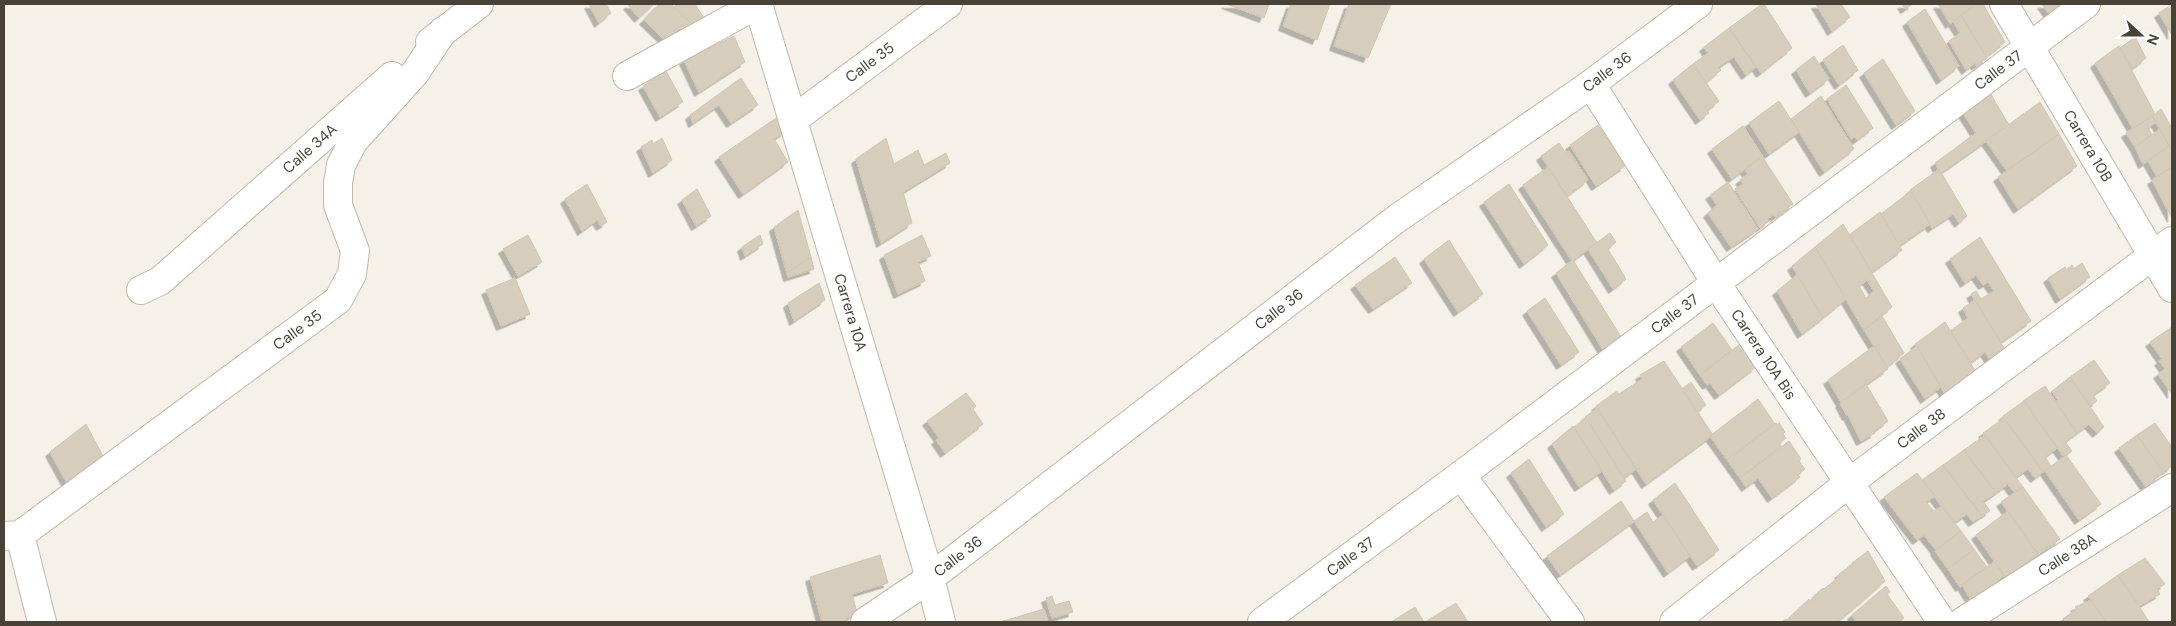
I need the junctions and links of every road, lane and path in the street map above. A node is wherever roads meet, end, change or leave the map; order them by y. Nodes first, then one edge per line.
1 (478, 4) edge
2 (758, 4) edge
3 (948, 4) edge
4 (1698, 4) edge
5 (2004, 4) edge
6 (2086, 4) edge
7 (443, 31) junction
8 (2030, 47) junction
9 (626, 76) dead end
10 (1591, 84) junction
11 (793, 120) junction
12 (2162, 248) edge
13 (1716, 283) junction
14 (2172, 288) edge
15 (141, 290) dead end
16 (1461, 476) junction
17 (1850, 482) junction
18 (2172, 488) edge
19 (12, 536) edge
20 (930, 578) junction
21 (42, 622) edge
22 (864, 622) edge
23 (941, 622) edge
24 (1262, 622) edge
25 (1570, 622) edge
26 (1674, 622) edge
27 (1942, 622) edge
28 (1962, 622) edge

1 - 7 street, Calle 34A
2 - 9 street
2 - 11 street, Carrera 10A
3 - 11 street, Calle 35
4 - 10 street, Calle 36
5 - 8 street, Carrera 10B
6 - 8 street, Calle 37
7 - 15 street, Calle 34A
7 - 19 street, Calle 35
8 - 12 street, Carrera 10B
8 - 13 street, Calle 37
10 - 13 street, Carrera 10A Bis
10 - 20 street, Calle 36
11 - 20 street, Carrera 10A
12 - 14 street, Carrera 10B
12 - 17 street, Calle 38
13 - 16 street, Calle 37
13 - 17 street, Carrera 10A Bis
16 - 24 street, Calle 37
16 - 25 street
17 - 26 street, Calle 38
17 - 27 street, Carrera 10A Bis
18 - 28 street, Calle 38A
19 - 21 street
20 - 22 street, Calle 36
20 - 23 street, Carrera 10A

